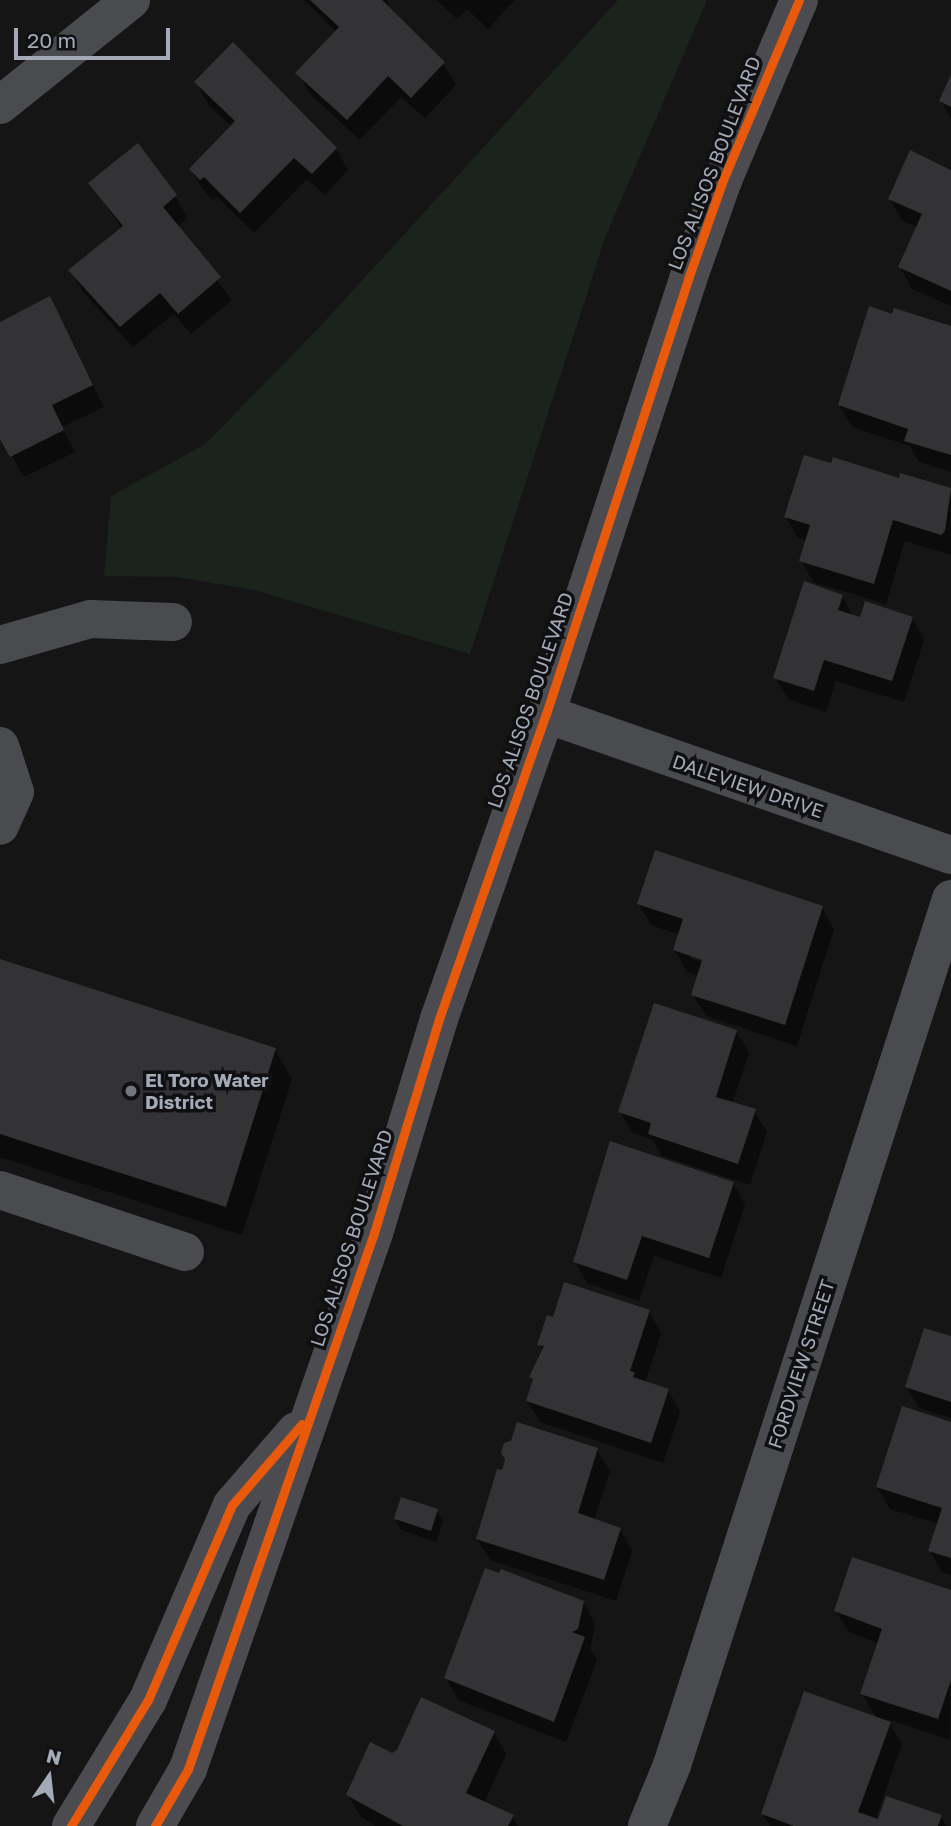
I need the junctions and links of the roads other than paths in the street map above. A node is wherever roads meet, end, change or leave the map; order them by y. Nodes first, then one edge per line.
1 (131, 0) edge
2 (799, 0) edge
3 (0, 105) edge
4 (173, 622) dead end
5 (0, 645) edge
6 (546, 714) junction
7 (0, 746) edge
8 (0, 826) edge
9 (951, 855) edge
10 (951, 900) edge
11 (0, 1190) edge
12 (185, 1252) dead end
13 (309, 1416) junction
14 (71, 1826) edge
15 (155, 1826) edge
16 (647, 1826) edge

1 - 3 street
2 - 6 main road, LOS ALISOS BOULEVARD
4 - 5 street
6 - 9 street, DALEVIEW DRIVE
6 - 13 main road, LOS ALISOS BOULEVARD
7 - 8 street
10 - 16 street, FORDVIEW STREET
11 - 12 street
13 - 14 main road, LOS ALISOS BOULEVARD
13 - 15 main road, LOS ALISOS BOULEVARD

